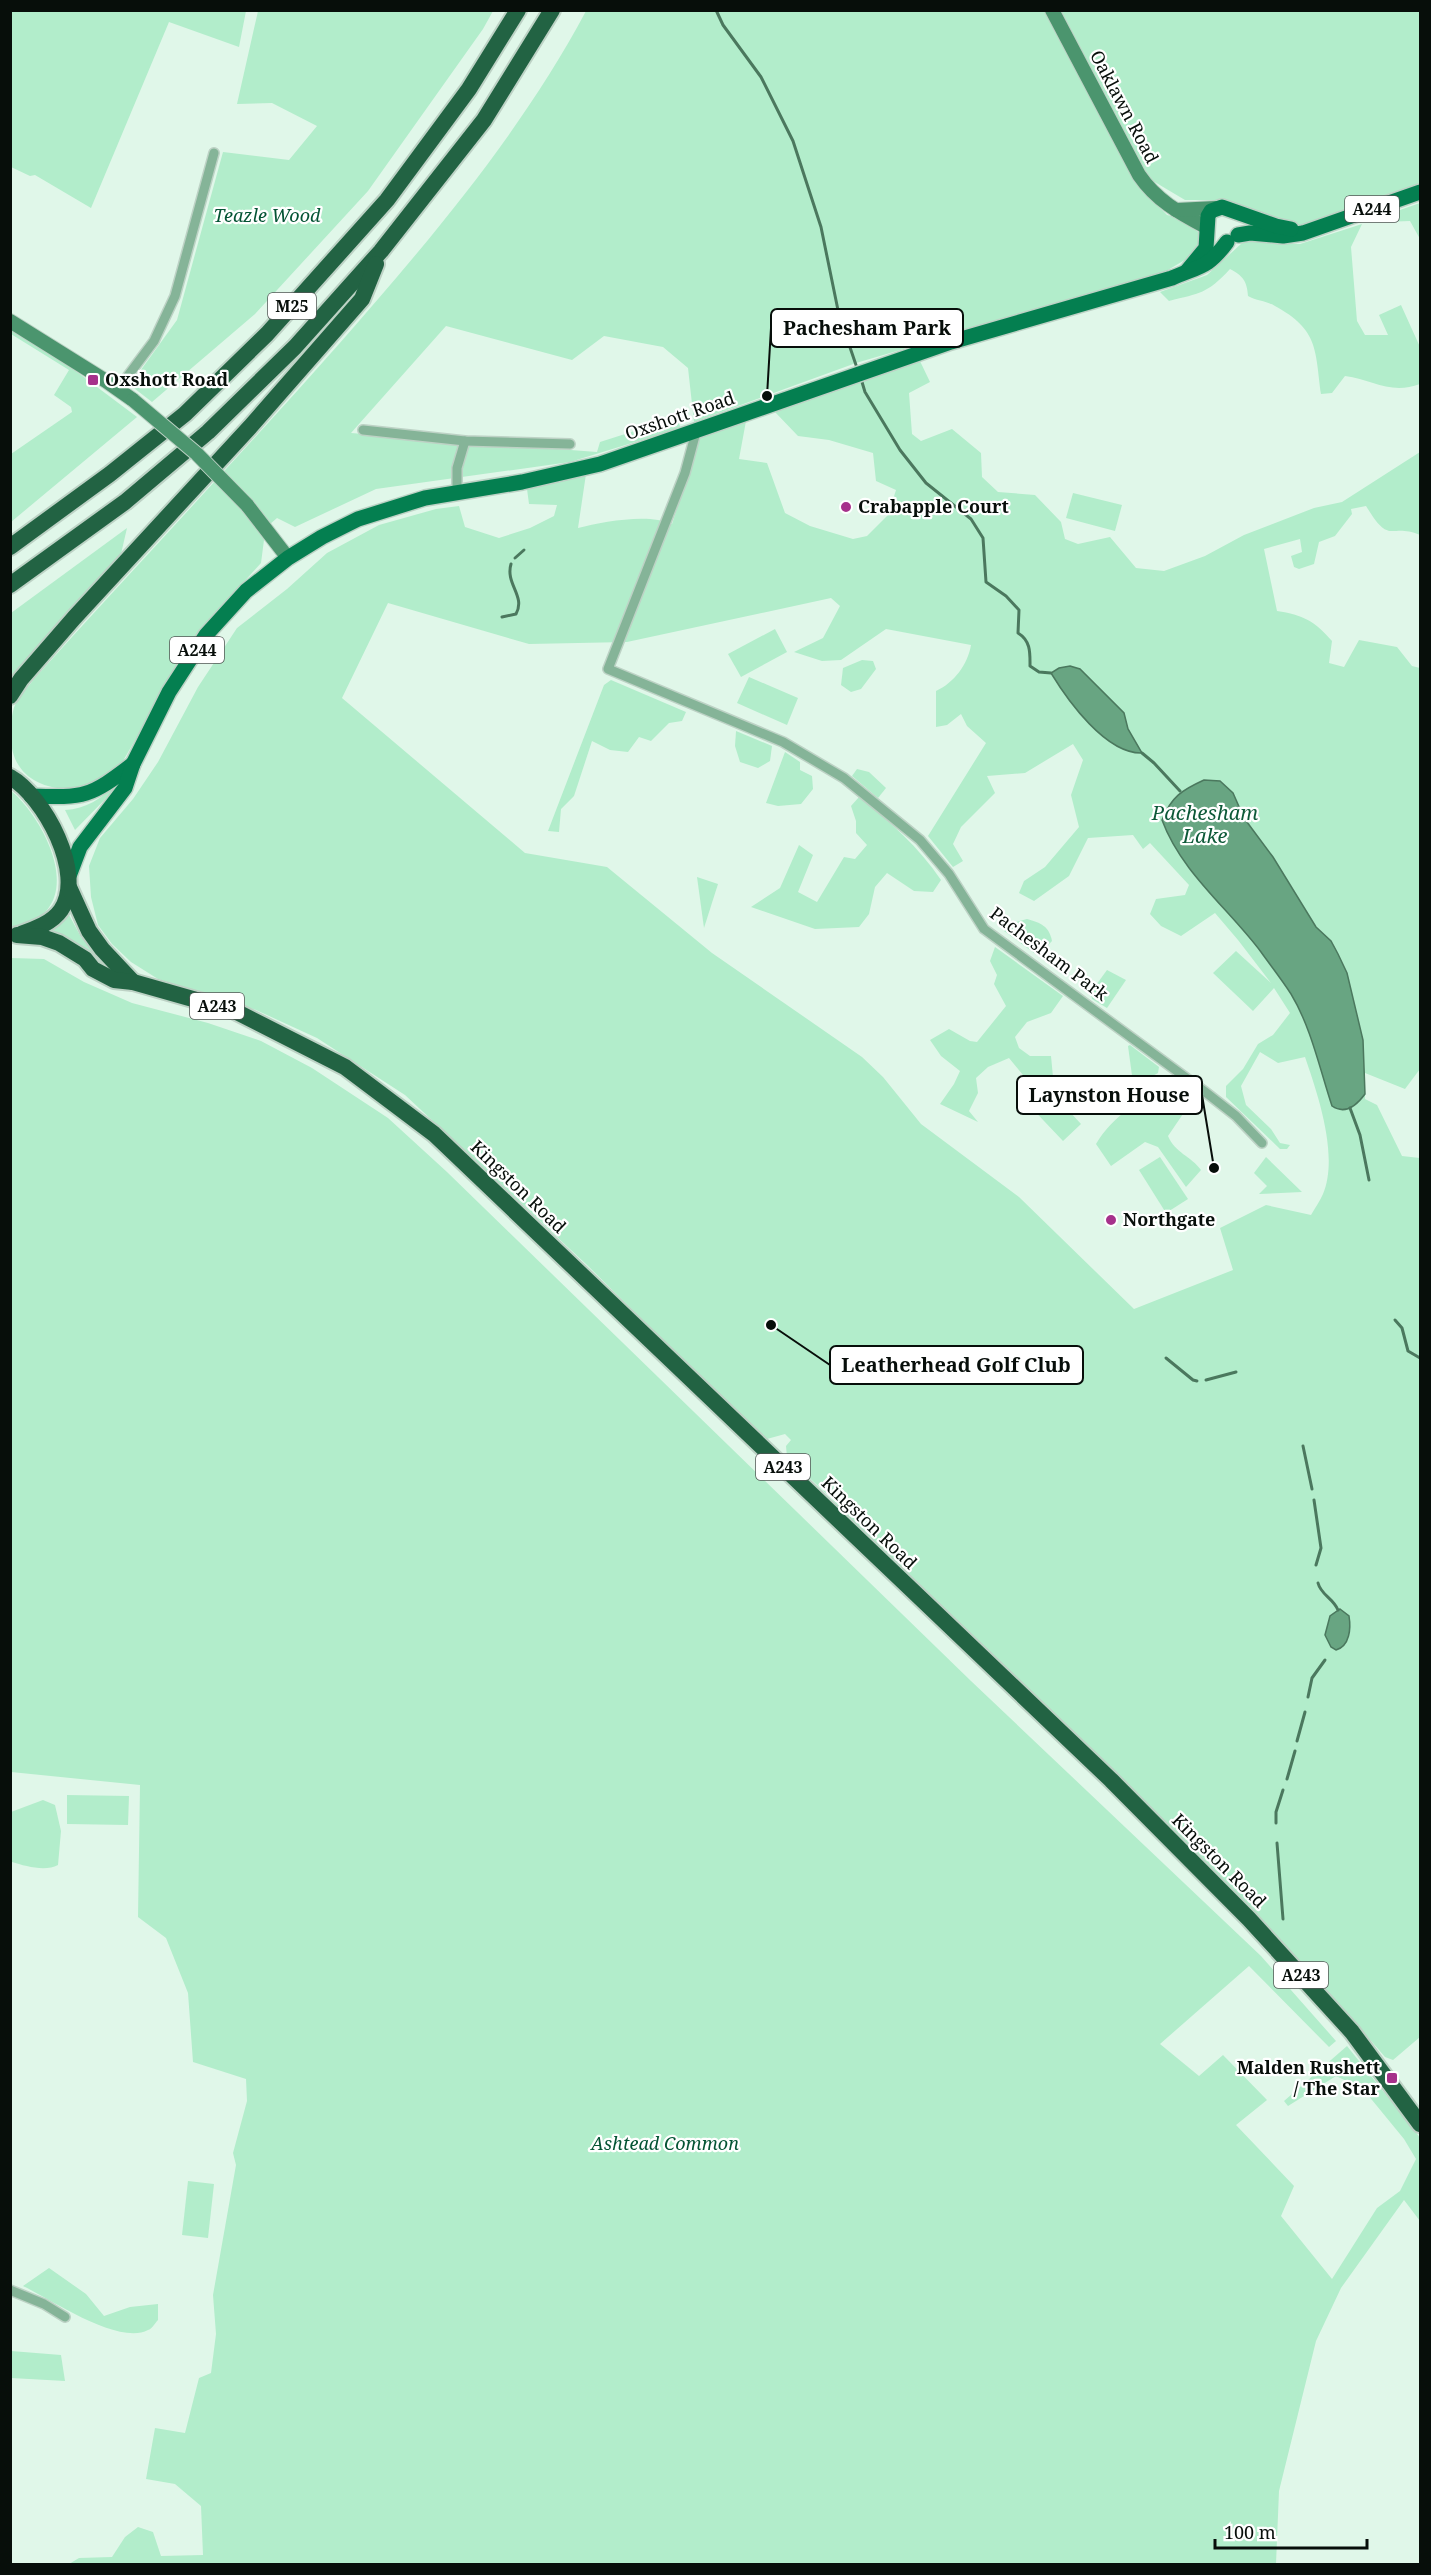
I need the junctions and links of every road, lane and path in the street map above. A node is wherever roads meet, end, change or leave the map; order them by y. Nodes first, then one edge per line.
1 (518, 10) edge
2 (552, 10) edge
3 (1052, 10) edge
4 (214, 153) dead end
5 (1420, 192) edge
6 (1216, 208) junction
7 (1176, 210) junction
8 (1234, 210) junction
9 (1324, 225) junction
10 (1206, 229) junction
11 (1233, 238) junction
12 (381, 251) junction
13 (1186, 272) junction
14 (10, 321) edge
15 (118, 389) junction
16 (363, 430) dead end
17 (696, 432) junction
18 (465, 441) junction
19 (570, 444) dead end
20 (457, 492) junction
21 (10, 547) edge
22 (288, 558) junction
23 (10, 585) edge
24 (10, 696) edge
25 (133, 764) junction
26 (11, 776) edge
27 (31, 796) junction
28 (69, 882) junction
29 (13, 939) edge
30 (133, 982) junction
31 (1262, 1143) dead end
32 (1420, 2124) edge
33 (10, 2290) edge
34 (65, 2317) dead end

1 - 21 highway, M25
2 - 12 highway, M25
3 - 7 main road, Oaklawn Road
4 - 15 street
5 - 9 main road, A244
6 - 7 main road
6 - 8 main road
6 - 10 main road
7 - 10 main road, Oaklawn Road
8 - 9 main road, A244
8 - 11 main road
9 - 11 main road, A244
10 - 11 main road
10 - 13 main road
11 - 13 main road, Oxshott Road / A244
12 - 23 highway, M25
12 - 24 highway, M25
13 - 17 main road, Oxshott Road / A244
14 - 15 main road
15 - 22 main road, bridge
16 - 18 street
17 - 20 main road, Oxshott Road / A244
17 - 31 street, Pachesham Park
18 - 19 street
18 - 20 street
20 - 22 main road, Oxshott Road / A244
22 - 25 main road, Oxshott Road / A244
25 - 27 main road, Oxshott Road / A244
25 - 28 main road, Oxshott Road / A244
26 - 27 highway
27 - 28 highway
28 - 29 highway
28 - 30 highway
29 - 30 highway, Kingston Road / A243
30 - 32 highway, Kingston Road / A243
33 - 34 street

